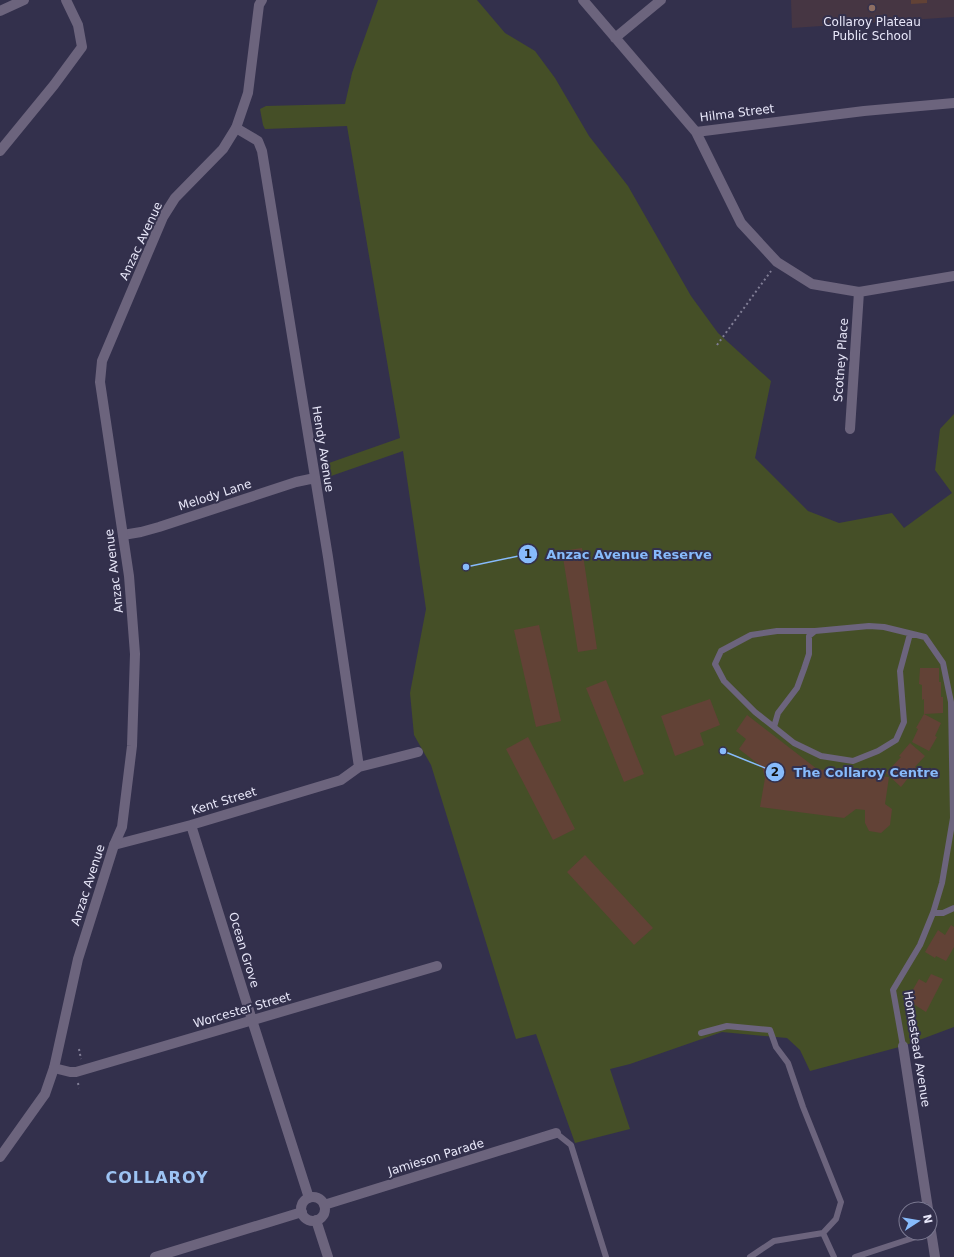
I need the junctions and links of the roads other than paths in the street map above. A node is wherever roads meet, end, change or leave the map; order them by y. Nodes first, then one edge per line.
1 (24, 0) edge
2 (66, 0) edge
3 (262, 0) edge
4 (583, 0) edge
5 (661, 0) edge
6 (0, 11) edge
7 (615, 38) junction
8 (954, 103) edge
9 (236, 128) junction
10 (696, 132) junction
11 (0, 151) edge
12 (954, 276) edge
13 (859, 292) junction
14 (850, 429) dead end
15 (315, 478) junction
16 (123, 535) junction
17 (815, 631) junction
18 (910, 634) junction
19 (774, 727) junction
20 (418, 752) dead end
21 (359, 767) junction
22 (192, 825) junction
23 (114, 845) junction
24 (954, 908) edge
25 (933, 913) junction
26 (437, 966) dead end
27 (252, 1020) junction
28 (701, 1033) dead end
29 (903, 1046) joint
30 (54, 1068) junction
31 (556, 1133) joint
32 (0, 1157) edge
33 (309, 1198) junction
34 (927, 1201) edge
35 (324, 1205) junction
36 (302, 1212) junction
37 (316, 1220) junction
38 (823, 1233) junction
39 (901, 1241) edge
40 (932, 1241) edge
41 (155, 1257) edge
42 (328, 1257) edge
43 (606, 1257) edge
44 (750, 1257) edge
45 (834, 1257) edge
46 (855, 1257) edge
47 (935, 1257) edge

1 - 6 street
2 - 11 street
3 - 9 street, Anzac Avenue
4 - 7 street, Hilma Street
5 - 7 street
7 - 10 street, Hilma Street
8 - 10 street, Hilma Street
9 - 15 street, Hendy Avenue
9 - 16 street, Anzac Avenue
10 - 13 street
12 - 13 street
13 - 14 street, Scotney Place
15 - 16 street, Melody Lane
15 - 21 street, Hendy Avenue
16 - 23 street, Anzac Avenue
17 - 18 lane, Homestead Avenue
17 - 19 lane
17 - 19 lane, Homestead Avenue
18 - 19 lane
18 - 25 lane, Homestead Avenue
20 - 21 street
21 - 22 street, Kent Street
22 - 23 street, Kent Street
22 - 27 street, Ocean Grove
23 - 30 street, Anzac Avenue
24 - 25 lane
25 - 29 lane, Homestead Avenue
26 - 27 street, Worcester Street
27 - 30 street, Worcester Street
27 - 33 street, Ocean Grove
28 - 38 lane
29 - 34 street, Homestead Avenue
30 - 32 street, Anzac Avenue
31 - 35 street, Jamieson Parade
31 - 43 lane
33 - 35 street
33 - 36 street
35 - 37 street
36 - 37 street
36 - 41 street
37 - 42 street
38 - 44 lane
38 - 45 lane
39 - 46 lane
40 - 47 street

